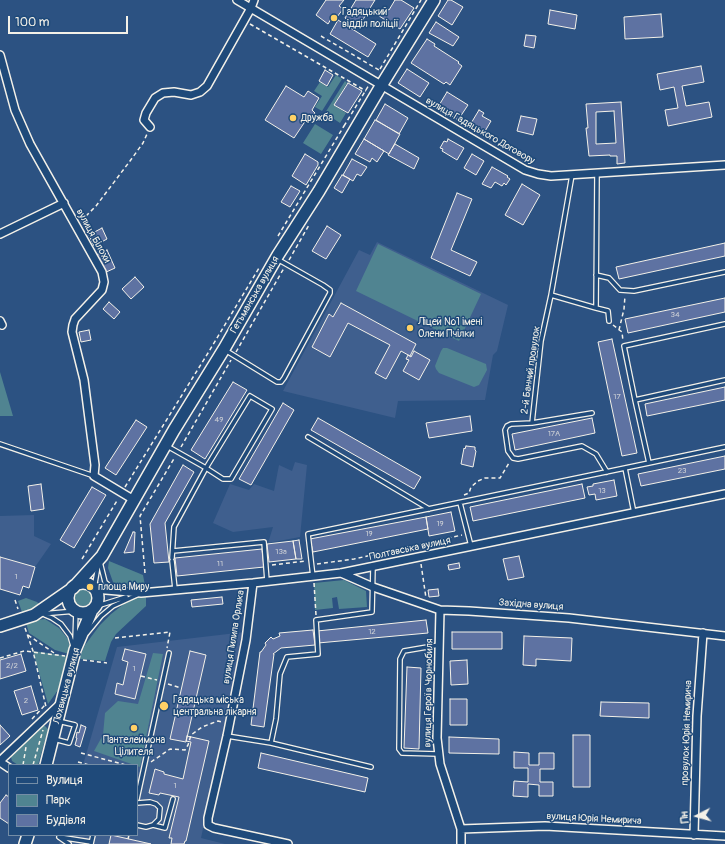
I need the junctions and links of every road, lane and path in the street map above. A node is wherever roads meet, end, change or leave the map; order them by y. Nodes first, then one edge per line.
1 (237, 0) edge
2 (254, 0) edge
3 (421, 0) edge
4 (434, 0) edge
5 (251, 8) junction
6 (244, 20) junction
7 (321, 36) dead end
8 (0, 55) edge
9 (377, 83) junction
10 (366, 91) junction
11 (150, 127) joint
12 (725, 165) edge
13 (597, 173) junction
14 (572, 175) junction
15 (64, 203) junction
16 (310, 224) dead end
17 (76, 225) junction
18 (0, 234) edge
19 (276, 240) dead end
20 (276, 258) junction
21 (287, 264) junction
22 (260, 267) dead end
23 (725, 272) edge
24 (596, 275) junction
25 (626, 290) junction
26 (551, 295) junction
27 (596, 308) junction
28 (609, 321) joint
29 (725, 324) edge
30 (619, 330) junction
31 (624, 346) junction
32 (224, 349) junction
33 (234, 356) junction
34 (725, 380) edge
35 (635, 400) junction
36 (592, 413) dead end
37 (532, 423) junction
38 (308, 437) dead end
39 (0, 444) edge
40 (166, 445) junction
41 (725, 447) edge
42 (177, 452) junction
43 (513, 458) junction
44 (649, 463) junction
45 (206, 468) junction
46 (625, 468) junction
47 (607, 472) junction
48 (94, 476) junction
49 (122, 492) junction
50 (725, 494) edge
51 (134, 500) junction
52 (460, 503) junction
53 (429, 509) junction
54 (634, 513) junction
55 (468, 534) junction
56 (471, 547) junction
57 (173, 551) junction
58 (420, 558) junction
59 (82, 559) dead end
60 (100, 559) junction
61 (312, 562) junction
62 (266, 566) junction
63 (373, 567) junction
64 (145, 573) dead end
65 (341, 573) junction
66 (314, 577) junction
67 (267, 581) junction
68 (253, 583) junction
69 (374, 587) junction
70 (73, 588) junction
71 (94, 589) junction
72 (175, 590) junction
73 (118, 591) junction
74 (141, 593) junction
75 (15, 600) dead end
76 (427, 606) junction
77 (93, 608) junction
78 (440, 610) junction
79 (76, 611) junction
80 (20, 613) dead end
81 (34, 615) junction
82 (316, 620) junction
83 (24, 624) dead end
84 (0, 626) edge
85 (703, 633) junction
86 (28, 634) junction
87 (725, 636) edge
88 (115, 638) dead end
89 (440, 645) junction
90 (33, 651) junction
91 (168, 653) joint
92 (56, 654) junction
93 (74, 656) junction
94 (0, 658) edge
95 (107, 663) dead end
96 (140, 676) dead end
97 (162, 682) junction
98 (180, 688) dead end
99 (52, 718) junction
100 (229, 724) junction
101 (227, 736) junction
102 (53, 739) junction
103 (271, 743) junction
104 (81, 753) dead end
105 (438, 754) junction
106 (0, 762) edge
107 (78, 762) dead end
108 (33, 764) edge
109 (46, 764) edge
110 (86, 764) edge
111 (122, 764) edge
112 (144, 767) junction
113 (371, 767) dead end
114 (138, 794) edge
115 (173, 800) dead end
116 (138, 803) edge
117 (138, 825) edge
118 (154, 825) junction
119 (461, 829) junction
120 (694, 835) junction
121 (129, 836) edge
122 (725, 836) edge
123 (128, 839) dead end
124 (91, 843) edge
125 (68, 844) edge
126 (288, 844) edge
127 (461, 844) edge

1 - 5 street, вулиця Гадяцького Договору
2 - 5 street
3 - 7 path
4 - 9 street, Гетьманська вулиця
5 - 6 street
5 - 9 street, вулиця Гадяцького Договору
6 - 10 path
6 - 11 street
8 - 15 street, вулиця Білохи
9 - 10 path
9 - 14 street, вулиця Гадяцького Договору
9 - 20 street, Гетьманська вулиця
10 - 19 path
11 - 17 path
12 - 13 street, вулиця Гадяцького Договору
13 - 14 street, вулиця Гадяцького Договору
13 - 24 lane
14 - 26 lane, 2-й Банний провулок
15 - 17 street, вулиця Білохи
15 - 18 street
16 - 21 path
17 - 48 street, вулиця Білохи
20 - 21 lane
20 - 32 street, Гетьманська вулиця
21 - 33 path
21 - 33 lane
22 - 49 path
23 - 25 lane
24 - 25 lane
24 - 27 lane
25 - 30 path
26 - 27 lane
26 - 37 lane, 2-й Банний провулок
27 - 28 lane
28 - 30 path
29 - 31 lane
30 - 31 path
31 - 35 lane
32 - 33 lane
32 - 40 street, Гетьманська вулиця
33 - 42 path
34 - 35 lane
35 - 44 lane
36 - 37 lane
37 - 43 lane
38 - 53 lane
39 - 48 lane
40 - 42 lane
40 - 51 street, Гетьманська вулиця
41 - 44 lane
42 - 45 lane
42 - 64 path
43 - 47 lane
43 - 52 path
44 - 46 lane
45 - 45 lane
45 - 57 lane
46 - 47 lane
46 - 54 lane
47 - 52 lane
48 - 49 street
49 - 51 street
49 - 59 path
50 - 54 street, Полтавська вулиця
51 - 60 street, Гетьманська вулиця
52 - 53 lane
52 - 55 lane
53 - 61 lane
54 - 56 street, Полтавська вулиця
55 - 56 lane
55 - 61 path
56 - 58 street, Полтавська вулиця
57 - 62 lane
57 - 72 lane
58 - 63 street, Полтавська вулиця
58 - 76 path
60 - 70 street, Гетьманська вулиця
60 - 71 lane
60 - 73 lane
61 - 62 path
61 - 66 lane
62 - 67 lane
63 - 65 street, Полтавська вулиця
63 - 69 lane
65 - 66 street, Полтавська вулиця
65 - 69 street, Західна вулиця
66 - 67 street, Полтавська вулиця
66 - 82 path
67 - 68 street, Полтавська вулиця
68 - 72 street, Полтавська вулиця
68 - 100 street, вулиця Пилипа Орлика
69 - 76 street, Західна вулиця
69 - 82 lane
70 - 71 street
70 - 79 street
70 - 81 street, Гетьманська вулиця
71 - 73 street, Полтавська вулиця
71 - 77 street
72 - 74 street, Полтавська вулиця
73 - 74 street, Полтавська вулиця
74 - 77 lane
74 - 93 lane
75 - 80 path
76 - 78 street, Західна вулиця
77 - 79 street
77 - 93 street, Лохвицька вулиця
78 - 85 street, Західна вулиця
78 - 89 street, вулиця Героїв Чорнобиля
79 - 81 lane
79 - 93 lane
81 - 84 street, Гетьманська вулиця
81 - 93 lane
82 - 103 lane
83 - 86 path
85 - 87 street, Західна вулиця
85 - 120 street, провулок Юрія Немирича
86 - 90 path
86 - 92 path
88 - 91 path
89 - 105 street, вулиця Героїв Чорнобиля
89 - 105 lane
90 - 92 path
90 - 94 path
90 - 99 path
91 - 97 lane
92 - 93 path
93 - 95 path
93 - 99 street, Лохвицька вулиця
96 - 97 path
97 - 98 path
97 - 112 lane
99 - 102 street, Лохвицька вулиця
99 - 102 lane
99 - 106 street
99 - 108 path
100 - 101 street, вулиця Пилипа Орлика
100 - 112 path
101 - 103 lane
101 - 126 street, вулиця Пилипа Орлика
102 - 109 street, Лохвицька вулиця
103 - 113 lane
104 - 111 path
105 - 119 street, вулиця Героїв Чорнобиля
107 - 110 path
112 - 114 lane
115 - 118 lane
116 - 118 lane
117 - 118 lane
119 - 120 street, вулиця Юрія Немирича
119 - 127 street, вулиця Героїв Чорнобиля
120 - 122 street, вулиця Юрія Немирича
121 - 123 path
124 - 125 lane

